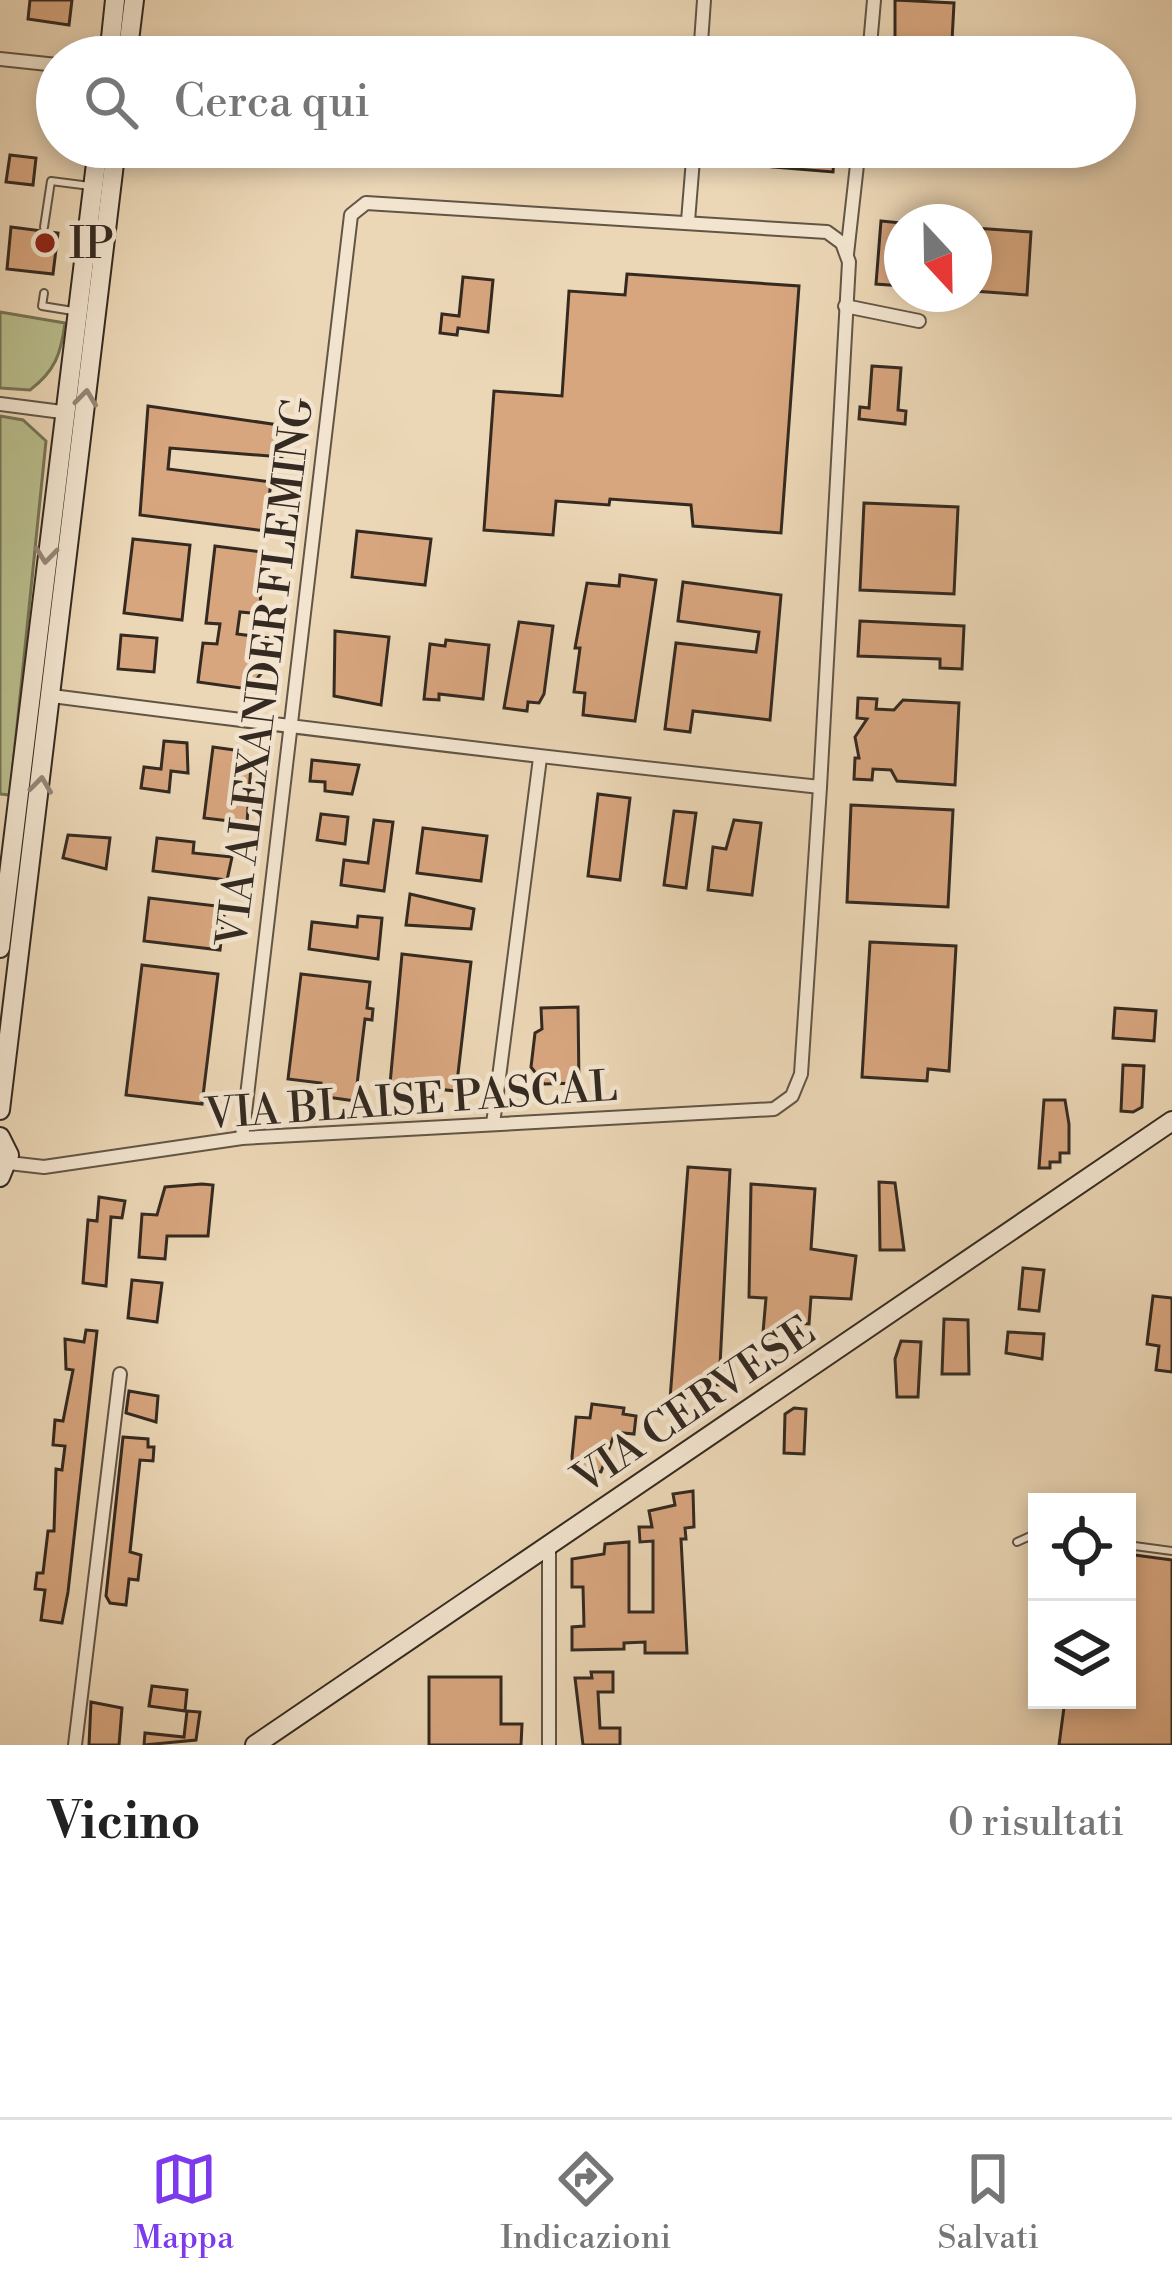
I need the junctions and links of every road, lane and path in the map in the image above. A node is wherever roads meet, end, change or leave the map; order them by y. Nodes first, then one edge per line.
1 (115, 0) edge
2 (134, 0) edge
3 (704, 0) edge
4 (874, 0) edge
5 (111, 36) edge
6 (130, 36) edge
7 (701, 36) edge
8 (871, 36) edge
9 (0, 59) edge
10 (36, 63) edge
11 (95, 168) edge
12 (114, 168) edge
13 (692, 168) edge
14 (857, 168) edge
15 (93, 187) junction
16 (688, 220) junction
17 (44, 227) dead end
18 (847, 255) junction
19 (44, 293) dead end
20 (845, 306) junction
21 (76, 312) junction
22 (919, 321) dead end
23 (0, 404) edge
24 (62, 412) junction
25 (52, 696) junction
26 (291, 726) junction
27 (539, 758) junction
28 (820, 787) junction
29 (9, 805) edge
30 (0, 948) edge
31 (0, 1110) edge
32 (1172, 1121) edge
33 (493, 1124) junction
34 (0, 1137) edge
35 (242, 1138) junction
36 (4, 1170) edge
37 (120, 1374) dead end
38 (1028, 1537) edge
39 (1017, 1542) dead end
40 (549, 1546) junction
41 (1136, 1546) edge
42 (1172, 1551) edge
43 (75, 1745) edge
44 (255, 1745) edge
45 (549, 1745) edge

1 - 5 street
2 - 6 street
3 - 7 street
4 - 8 street
9 - 10 street
11 - 15 street
25 -> 12 street
13 - 16 street
14 - 18 street
15 - 17 lane
15 - 21 street
16 - 18 street
16 - 26 street, VIA ALEXANDER FLEMING
18 - 20 street
19 - 21 lane
20 - 22 street
20 - 28 street
21 - 24 street
23 - 24 street
24 -> 29 street
25 - 26 street
31 -> 25 street
26 - 27 street
26 - 35 street, VIA ALEXANDER FLEMING
27 - 28 street
27 - 33 street
28 - 33 street, VIA BLAISE PASCAL
29 - 30 street
32 - 40 street, VIA CERVESE
33 - 35 street, VIA BLAISE PASCAL
34 - 36 street
35 - 36 street, VIA BLAISE PASCAL
37 - 43 street
38 - 39 lane
40 - 44 street, VIA CERVESE
40 - 45 street
41 - 42 lane

